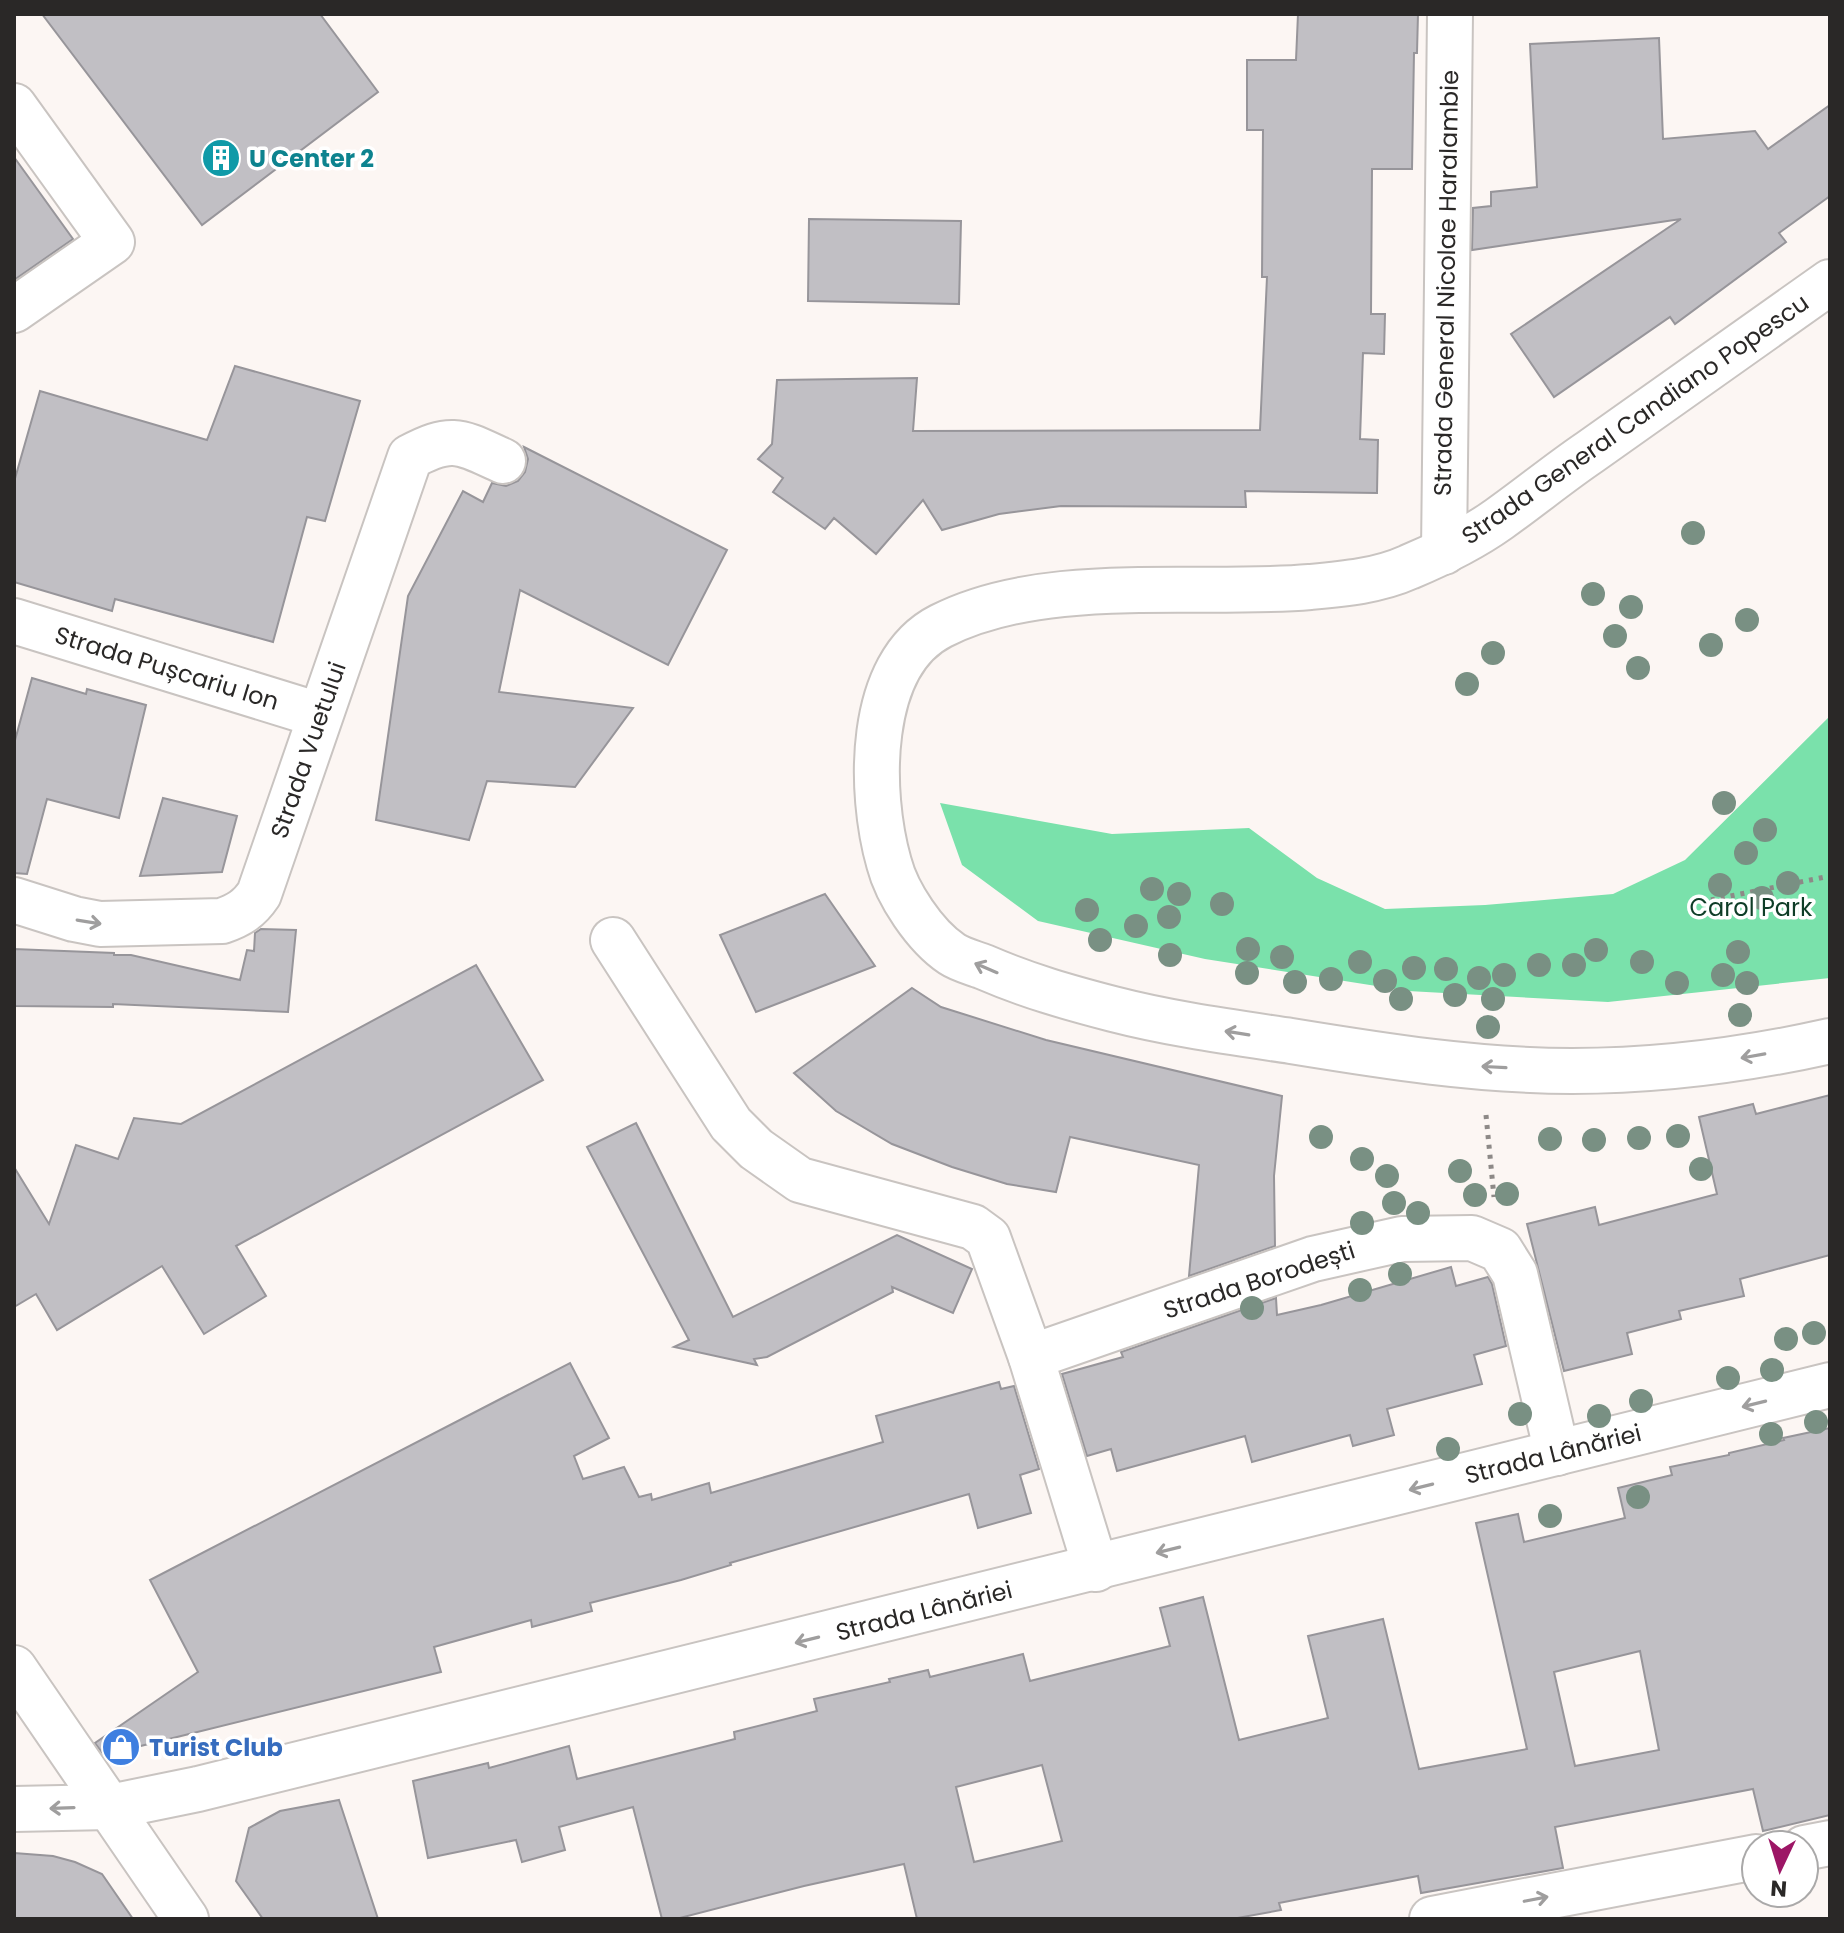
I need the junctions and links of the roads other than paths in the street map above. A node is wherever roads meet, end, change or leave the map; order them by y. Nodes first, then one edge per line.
1 (1450, 14) edge
2 (14, 106) edge
3 (1830, 282) edge
4 (14, 310) edge
5 (503, 461) dead end
6 (1444, 552) junction
7 (14, 621) edge
8 (319, 715) junction
9 (14, 900) edge
10 (613, 940) dead end
11 (1830, 1041) edge
12 (1031, 1357) junction
13 (1830, 1385) edge
14 (1557, 1453) junction
15 (1096, 1569) junction
16 (14, 1668) edge
17 (110, 1807) junction
18 (14, 1809) edge
19 (1740, 1860) edge
20 (186, 1919) edge
21 (1432, 1919) edge

1 - 6 street, Strada General Nicolae Haralambie
2 - 4 street
3 - 6 street, Strada General Candiano Popescu
5 - 8 street, Strada Vuetului
11 -> 6 street, Strada General Candiano Popescu
7 - 8 street, Strada Pușcariu Ion
9 -> 8 street, Strada Vuetului
10 - 12 street
12 - 14 street, Strada Borodești
12 - 15 street
13 -> 14 street, Strada Lânăriei
14 -> 15 street, Strada Lânăriei
15 -> 17 street, Strada Lânăriei
16 - 17 street
17 -> 18 street, Strada Lânăriei
17 - 20 street
21 -> 19 street

